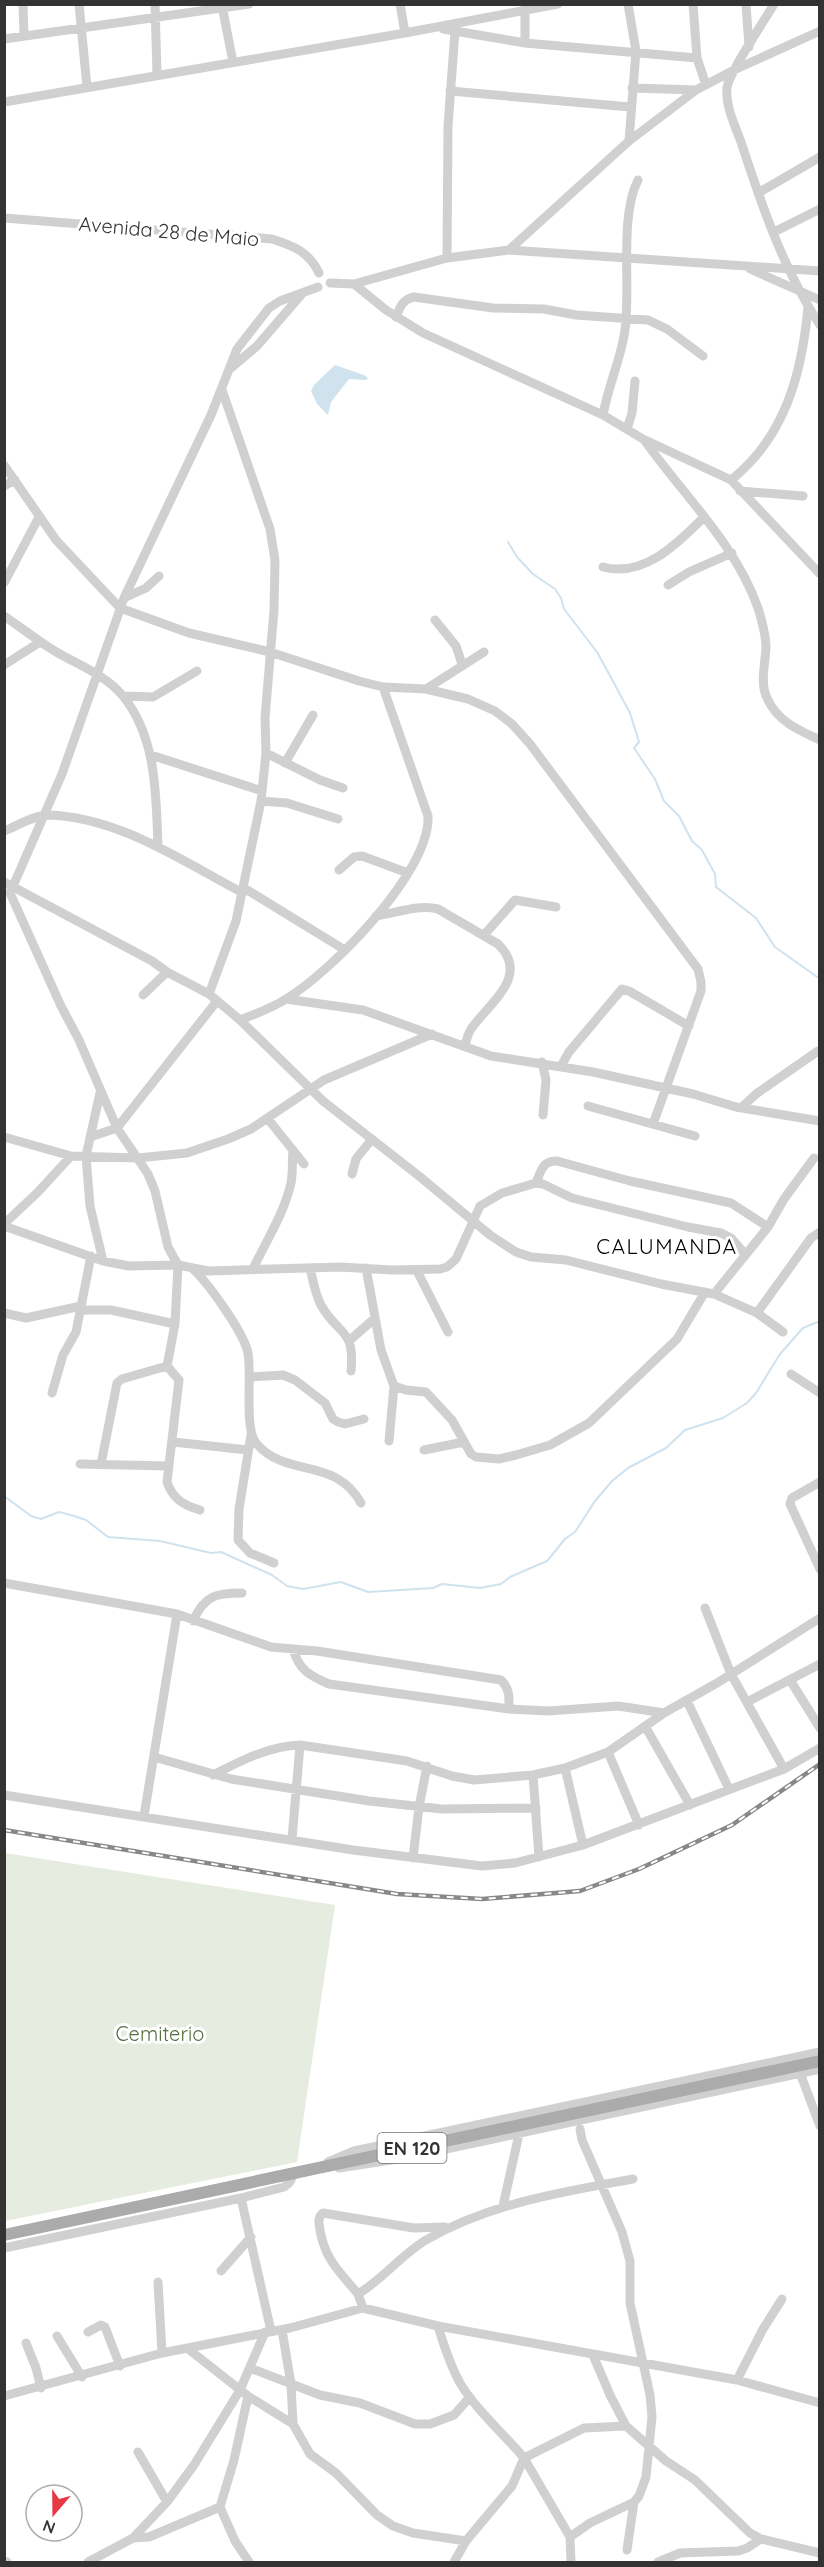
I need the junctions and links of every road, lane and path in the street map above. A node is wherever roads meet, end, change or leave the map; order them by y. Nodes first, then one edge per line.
1 (23, 4) edge
2 (79, 4) edge
3 (155, 4) edge
4 (249, 4) edge
5 (400, 4) edge
6 (558, 4) edge
7 (628, 4) edge
8 (693, 4) edge
9 (746, 4) edge
10 (774, 4) edge
11 (222, 7) edge
12 (526, 7) edge
13 (154, 19) junction
14 (437, 28) junction
15 (81, 29) junction
16 (455, 31) junction
17 (819, 31) edge
18 (405, 33) junction
19 (24, 35) junction
20 (4, 39) edge
21 (525, 43) junction
22 (749, 47) junction
23 (636, 51) junction
24 (697, 58) junction
25 (233, 62) junction
26 (734, 70) junction
27 (157, 75) junction
28 (706, 85) junction
29 (87, 87) junction
30 (632, 88) junction
31 (696, 90) junction
32 (450, 91) junction
33 (4, 102) edge
34 (630, 107) junction
35 (629, 141) junction
36 (819, 158) edge
37 (638, 180) dead end
38 (758, 192) junction
39 (819, 210) edge
40 (4, 218) edge
41 (774, 231) junction
42 (509, 250) junction
43 (447, 258) junction
44 (626, 258) junction
45 (743, 266) junction
46 (788, 267) junction
47 (819, 270) edge
48 (320, 273) junction
49 (330, 283) junction
50 (354, 284) junction
51 (318, 287) junction
52 (800, 291) junction
53 (301, 295) junction
54 (819, 300) edge
55 (808, 307) junction
56 (396, 317) junction
57 (626, 320) junction
58 (819, 325) edge
59 (704, 356) dead end
60 (231, 368) junction
61 (635, 381) dead end
62 (222, 390) junction
63 (603, 415) junction
64 (627, 429) junction
65 (643, 439) junction
66 (4, 465) edge
67 (15, 480) junction
68 (731, 480) junction
69 (4, 486) edge
70 (740, 491) junction
71 (803, 496) dead end
72 (39, 517) junction
73 (704, 517) junction
74 (732, 553) junction
75 (603, 567) dead end
76 (819, 574) edge
77 (159, 576) dead end
78 (4, 583) edge
79 (668, 585) dead end
80 (124, 598) junction
81 (120, 608) junction
82 (4, 615) edge
83 (435, 620) dead end
84 (40, 642) junction
85 (270, 652) junction
86 (484, 652) dead end
87 (462, 664) junction
88 (4, 665) edge
89 (197, 671) dead end
90 (98, 676) junction
91 (383, 687) junction
92 (426, 689) junction
93 (123, 696) junction
94 (314, 715) dead end
95 (819, 740) edge
96 (266, 753) junction
97 (150, 755) junction
98 (285, 763) junction
99 (343, 788) dead end
100 (261, 796) junction
101 (45, 815) junction
102 (338, 819) dead end
103 (4, 831) edge
104 (158, 847) junction
105 (339, 870) dead end
106 (408, 873) junction
107 (8, 884) edge
108 (243, 891) junction
109 (556, 907) dead end
110 (376, 916) junction
111 (484, 935) junction
112 (345, 950) junction
113 (166, 972) junction
114 (209, 994) junction
115 (142, 995) dead end
116 (286, 999) junction
117 (217, 1001) junction
118 (240, 1020) junction
119 (689, 1026) junction
120 (432, 1034) junction
121 (465, 1047) junction
122 (818, 1051) dead end
123 (542, 1062) junction
124 (561, 1066) junction
125 (666, 1088) junction
126 (310, 1090) junction
127 (100, 1093) junction
128 (588, 1107) dead end
129 (741, 1108) junction
130 (543, 1115) dead end
131 (268, 1119) junction
132 (819, 1121) edge
133 (653, 1124) junction
134 (117, 1128) junction
135 (695, 1136) dead end
136 (4, 1137) edge
137 (90, 1137) junction
138 (372, 1139) junction
139 (293, 1150) junction
140 (71, 1156) junction
141 (86, 1156) junction
142 (138, 1158) junction
143 (814, 1158) dead end
144 (304, 1164) dead end
145 (352, 1174) dead end
146 (536, 1183) junction
147 (472, 1220) junction
148 (4, 1225) edge
149 (768, 1227) junction
150 (819, 1232) edge
151 (746, 1254) junction
152 (91, 1257) junction
153 (103, 1260) junction
154 (178, 1265) junction
155 (192, 1268) junction
156 (310, 1268) junction
157 (366, 1268) junction
158 (253, 1269) junction
159 (417, 1270) junction
160 (709, 1293) junction
161 (80, 1308) junction
162 (4, 1313) edge
163 (758, 1313) junction
164 (374, 1319) junction
165 (175, 1324) junction
166 (448, 1332) dead end
167 (783, 1332) dead end
168 (350, 1340) junction
169 (167, 1366) junction
170 (351, 1371) dead end
171 (791, 1374) dead end
172 (251, 1377) junction
173 (394, 1386) junction
174 (52, 1393) dead end
175 (819, 1393) edge
176 (363, 1419) dead end
177 (251, 1435) junction
178 (389, 1441) dead end
179 (172, 1442) junction
180 (464, 1442) junction
181 (248, 1450) junction
182 (424, 1450) dead end
183 (80, 1464) dead end
184 (101, 1464) junction
185 (168, 1466) junction
186 (819, 1482) edge
187 (361, 1503) dead end
188 (200, 1510) dead end
189 (274, 1563) dead end
190 (819, 1569) edge
191 (4, 1583) edge
192 (242, 1593) dead end
193 (705, 1608) dead end
194 (177, 1614) junction
195 (819, 1618) edge
196 (193, 1620) junction
197 (292, 1649) junction
198 (819, 1664) edge
199 (731, 1674) junction
200 (790, 1680) junction
201 (687, 1701) junction
202 (747, 1702) junction
203 (509, 1709) junction
204 (664, 1713) junction
205 (645, 1726) junction
206 (819, 1728) edge
207 (300, 1745) junction
208 (819, 1748) edge
209 (608, 1752) junction
210 (154, 1757) junction
211 (427, 1766) junction
212 (565, 1768) junction
213 (784, 1769) junction
214 (213, 1775) junction
215 (533, 1775) junction
216 (729, 1789) junction
217 (297, 1790) junction
218 (4, 1795) edge
219 (690, 1805) junction
220 (418, 1807) junction
221 (536, 1808) junction
222 (144, 1816) junction
223 (639, 1825) junction
224 (292, 1839) junction
225 (583, 1845) junction
226 (539, 1857) junction
227 (413, 1858) junction
228 (819, 2052) edge
229 (819, 2061) edge
230 (819, 2069) edge
231 (800, 2073) junction
232 (819, 2126) edge
233 (580, 2128) dead end
234 (519, 2134) junction
235 (310, 2170) junction
236 (294, 2174) junction
237 (633, 2179) dead end
238 (602, 2185) junction
239 (241, 2198) junction
240 (503, 2206) junction
241 (453, 2226) junction
242 (4, 2235) edge
243 (250, 2237) junction
244 (4, 2248) edge
245 (221, 2271) dead end
246 (158, 2282) dead end
247 (358, 2294) junction
248 (782, 2299) dead end
249 (363, 2308) junction
250 (438, 2326) junction
251 (273, 2331) junction
252 (88, 2332) dead end
253 (57, 2336) dead end
254 (26, 2343) dead end
255 (187, 2348) junction
256 (162, 2354) junction
257 (593, 2355) junction
258 (642, 2362) junction
259 (120, 2366) junction
260 (250, 2368) junction
261 (82, 2377) junction
262 (737, 2380) junction
263 (291, 2384) junction
264 (41, 2388) junction
265 (244, 2393) junction
266 (4, 2396) edge
267 (470, 2397) junction
268 (819, 2403) edge
269 (292, 2424) junction
270 (626, 2426) junction
271 (649, 2448) junction
272 (138, 2452) dead end
273 (525, 2458) junction
274 (166, 2502) junction
275 (634, 2502) junction
276 (220, 2507) junction
277 (570, 2536) junction
278 (133, 2538) junction
279 (761, 2539) junction
280 (466, 2541) junction
281 (627, 2550) dead end
282 (819, 2553) edge
283 (88, 2562) edge
284 (249, 2562) edge
285 (454, 2562) edge
286 (571, 2562) edge
287 (658, 2562) edge

1 - 19 street
2 - 15 street
3 - 13 street
4 - 11 street
5 - 18 street
6 - 12 street
7 - 23 street
8 - 24 street
9 - 22 street
10 - 22 street
11 - 13 street
11 - 25 street
12 - 14 street
12 - 21 street
13 - 15 street
13 - 27 street
14 - 16 street
14 - 18 street
15 - 19 street
15 - 29 street
16 - 21 street
16 - 32 street
17 - 26 street
18 - 25 street
19 - 20 street
21 - 23 street
22 - 26 street
23 - 24 street
23 - 30 street
24 - 28 street
25 - 27 street
26 - 28 street
26 - 38 street
27 - 29 street
28 - 31 street
29 - 33 street
30 - 31 street
30 - 34 street
31 - 35 street
32 - 34 street
32 - 43 street
34 - 35 street
35 - 42 street
36 - 38 street
37 - 44 street
38 - 41 street
39 - 41 street
40 - 48 street, Avenida 28 de Maio
41 - 46 street
42 - 43 street
42 - 44 street
43 - 50 street
44 - 45 street
44 - 57 street
45 - 46 street
45 - 52 street
46 - 47 street
46 - 52 street
48 - 49 street
48 - 51 street
49 - 50 street
49 - 51 street
50 - 56 street
51 - 53 street
52 - 54 street
52 - 55 street
53 - 60 street
53 - 60 street
55 - 58 street
55 - 68 street
56 - 57 street
56 - 63 street
57 - 59 street
57 - 63 street
60 - 62 street
61 - 64 street
62 - 80 street
62 - 85 street
63 - 64 street
64 - 65 street
65 - 68 street
65 - 73 street
66 - 67 street
67 - 69 street
67 - 72 street
68 - 70 street
70 - 71 street
70 - 76 street
72 - 78 street
72 - 81 street
73 - 74 street
73 - 75 street
74 - 79 street
74 - 95 street
77 - 80 street
80 - 81 street
81 - 85 street
81 - 90 street
82 - 84 street
83 - 87 street
84 - 88 street
84 - 90 street
85 - 91 street
85 - 96 street
86 - 87 street
87 - 92 street
89 - 93 street
90 - 93 street
90 - 101 street
91 - 92 street
91 - 106 street
92 - 119 street
93 - 97 street
94 - 98 street
96 - 98 street
96 - 100 street
97 - 100 street
97 - 104 street
98 - 99 street
100 - 102 street
100 - 108 street
101 - 103 street
101 - 104 street
101 - 107 street
104 - 108 street
105 - 106 street
106 - 110 street
107 - 113 street
107 - 127 street
108 - 112 street
108 - 114 street
109 - 111 street
110 - 111 street
110 - 112 street
111 - 121 street
112 - 116 street
113 - 114 street
113 - 115 street
114 - 117 street
116 - 118 street
116 - 120 street
117 - 118 street
117 - 134 street
118 - 126 street
119 - 124 street
119 - 125 street
120 - 121 street
120 - 126 street
121 - 123 street
122 - 129 street
123 - 124 street
123 - 130 street
124 - 125 street
125 - 129 street
125 - 133 street
126 - 131 street
126 - 138 street
127 - 134 street
127 - 137 street
128 - 133 street
129 - 132 street
131 - 139 street
131 - 142 street
133 - 135 street
134 - 137 street
134 - 142 street
136 - 140 street
137 - 141 street
138 - 145 street
138 - 147 street
139 - 144 street
139 - 158 street
140 - 141 street
140 - 148 street
141 - 142 street
141 - 153 street
142 - 154 street
143 - 149 street
146 - 147 street
146 - 149 street
146 - 151 street
147 - 159 street
147 - 160 street
148 - 152 street
149 - 151 street
150 - 163 street
151 - 160 street
152 - 153 street
152 - 161 street
153 - 154 street
154 - 155 street
154 - 165 street
155 - 158 street
155 - 172 street
156 - 157 street
156 - 158 street
156 - 168 street
157 - 159 street
157 - 164 street
159 - 166 street
160 - 163 street
160 - 180 street
161 - 162 street
161 - 165 street
161 - 174 street
163 - 167 street
164 - 168 street
164 - 173 street
165 - 169 street
168 - 170 street
169 - 179 street
169 - 184 street
171 - 175 street
172 - 176 street
172 - 177 street
173 - 178 street
173 - 180 street
177 - 181 street
177 - 187 street
179 - 181 street
179 - 185 street
180 - 182 street
181 - 189 street
183 - 184 street
184 - 185 street
185 - 188 street
186 - 190 street
191 - 194 street
192 - 196 street
193 - 199 street
194 - 196 street
194 - 210 street
195 - 199 street
196 - 197 street
197 - 203 street
197 - 203 street
198 - 200 street
199 - 201 street
199 - 202 street
200 - 202 street
200 - 206 street
201 - 204 street
201 - 216 street
202 - 213 street
203 - 204 street
204 - 205 street
205 - 209 street
205 - 219 street
207 - 211 street
207 - 214 street
207 - 217 street
208 - 213 street
209 - 212 street
209 - 223 street
210 - 214 street
210 - 222 street
211 - 215 street
211 - 220 street
212 - 215 street
212 - 225 street
213 - 216 street
214 - 217 street
215 - 221 street
216 - 219 street
217 - 220 street
217 - 224 street
218 - 222 street
219 - 223 street
220 - 221 street
220 - 227 street
221 - 226 street
222 - 224 street
223 - 225 street
224 - 227 street
225 - 226 street
226 - 227 street
228 - 235 street
229 - 235 main road, EN 120
230 - 231 street
231 - 232 street
231 - 234 street
233 - 238 street
234 - 235 street
234 - 240 street
235 - 236 main road, EN 120
236 - 239 street
236 - 242 main road, EN 120
237 - 238 street
238 - 240 street
238 - 258 street
239 - 243 street
239 - 244 street
240 - 241 street
241 - 247 street
241 - 247 street
243 - 245 street
243 - 251 street
246 - 256 street
247 - 249 street
248 - 262 street
249 - 250 street
249 - 251 street
250 - 257 street
250 - 267 street
251 - 255 street
251 - 260 street
251 - 263 street
252 - 259 street
253 - 261 street
254 - 264 street
255 - 256 street
255 - 265 street
256 - 259 street
257 - 258 street
257 - 270 street
258 - 262 street
258 - 271 street
259 - 261 street
260 - 263 street
260 - 265 street
261 - 264 street
262 - 268 street
263 - 267 street
263 - 269 street
264 - 266 street
265 - 269 street
265 - 274 street
265 - 276 street
267 - 273 street
269 - 280 street
270 - 271 street
270 - 273 street
271 - 275 street
271 - 279 street
272 - 274 street
273 - 277 street
273 - 280 street
274 - 278 street
275 - 277 street
275 - 281 street
276 - 278 street
276 - 284 street
277 - 286 street
278 - 283 street
279 - 282 street
279 - 287 street
280 - 285 street

